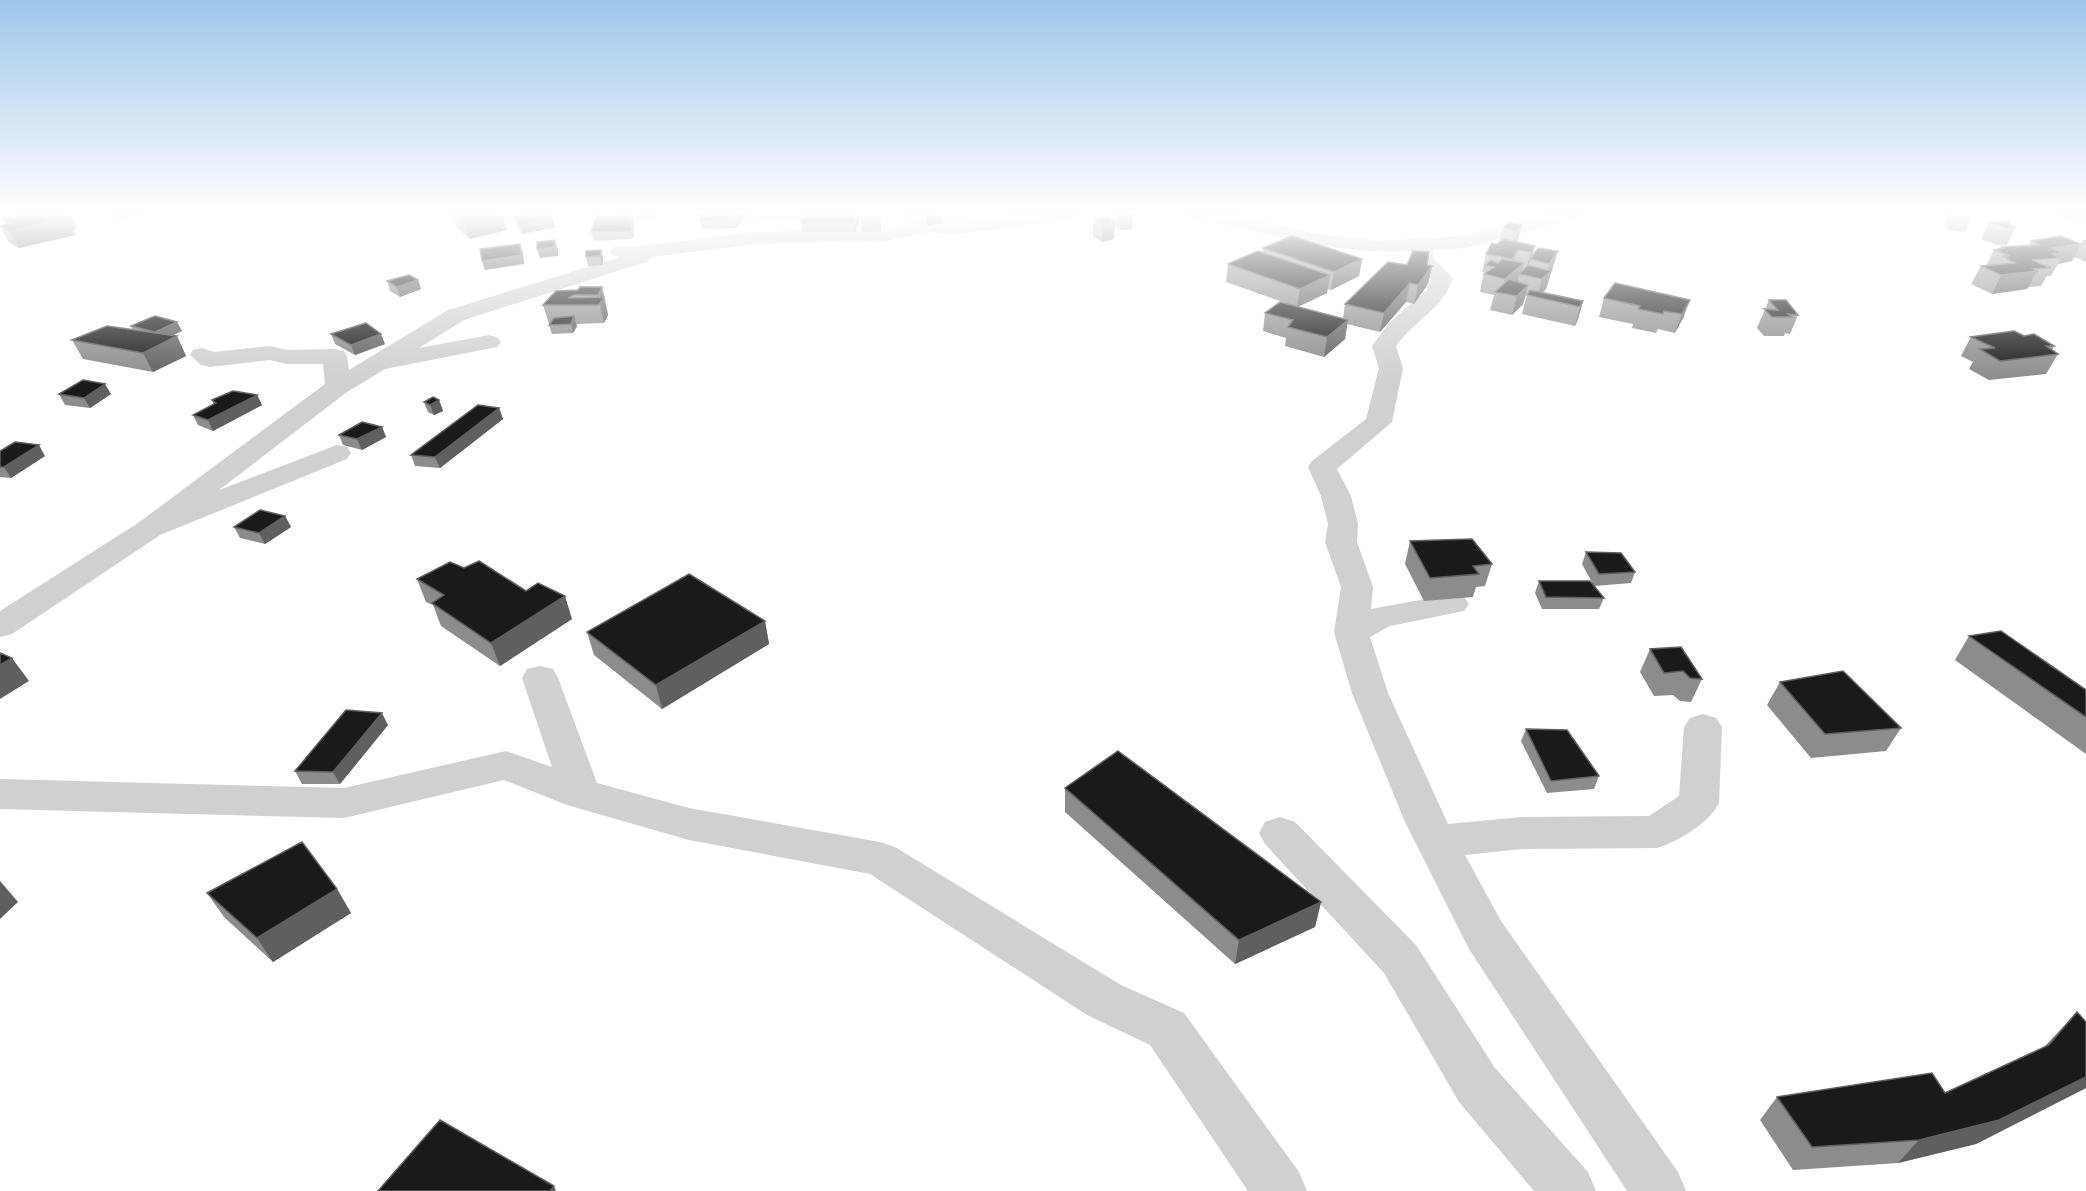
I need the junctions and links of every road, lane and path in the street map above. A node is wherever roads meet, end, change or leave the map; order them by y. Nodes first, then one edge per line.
1 (602, 269) edge
2 (1432, 269) edge
3 (489, 342) dead end
4 (202, 355) dead end
5 (378, 363) junction
6 (338, 387) junction
7 (338, 453) dead end
8 (149, 529) junction
9 (1452, 604) dead end
10 (0, 626) edge
11 (1352, 633) junction
12 (540, 678) dead end
13 (1703, 727) dead end
14 (0, 794) edge
15 (581, 794) junction
16 (1280, 833) dead end
17 (1437, 842) junction
18 (1280, 1191) edge
19 (1569, 1191) edge
20 (1659, 1191) edge

1 - 5 street
2 - 11 street
3 - 5 street
4 - 6 street
5 - 6 street
6 - 8 street
7 - 8 street
8 - 10 street
9 - 11 street
11 - 17 street
12 - 15 street
13 - 17 street
14 - 15 street
15 - 18 street
16 - 19 street
17 - 20 street

